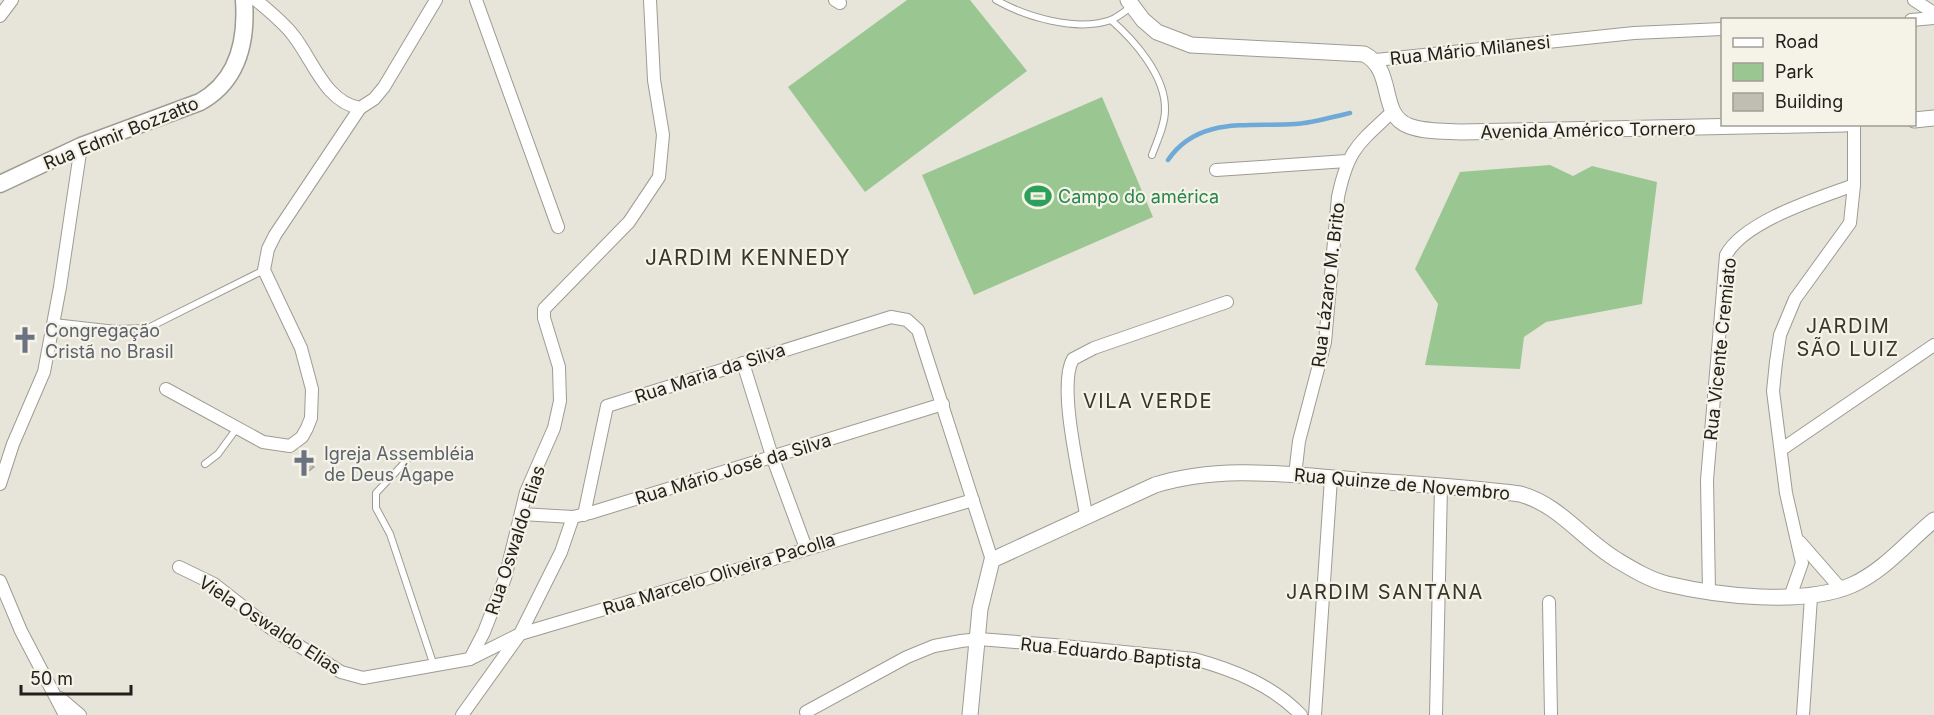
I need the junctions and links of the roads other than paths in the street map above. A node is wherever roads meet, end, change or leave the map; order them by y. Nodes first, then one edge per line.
1 (12, 0) edge
2 (244, 0) edge
3 (256, 0) edge
4 (436, 0) edge
5 (476, 0) edge
6 (650, 0) edge
7 (996, 0) edge
8 (1914, 0) edge
9 (1130, 3) edge
10 (1934, 13) edge
11 (0, 16) edge
12 (1934, 18) edge
13 (1111, 20) junction
14 (1916, 20) edge
15 (1721, 29) edge
16 (1376, 60) junction
17 (360, 108) junction
18 (1392, 112) junction
19 (1934, 118) edge
20 (1916, 120) edge
21 (1749, 126) edge
22 (1854, 126) edge
23 (81, 146) junction
24 (1152, 155) dead end
25 (1347, 161) junction
26 (1216, 170) dead end
27 (0, 184) edge
28 (1854, 184) junction
29 (558, 227) dead end
30 (264, 270) junction
31 (1227, 302) dead end
32 (54, 322) junction
33 (1934, 345) edge
34 (742, 363) junction
35 (166, 389) dead end
36 (943, 404) junction
37 (237, 428) junction
38 (1782, 449) junction
39 (772, 456) junction
40 (408, 459) dead end
41 (206, 464) dead end
42 (1295, 476) junction
43 (1331, 478) junction
44 (0, 484) edge
45 (1441, 486) junction
46 (973, 500) junction
47 (521, 514) junction
48 (1086, 515) junction
49 (579, 516) junction
50 (1934, 520) edge
51 (1799, 541) junction
52 (806, 548) junction
53 (992, 560) junction
54 (179, 567) dead end
55 (0, 581) edge
56 (1841, 589) junction
57 (1709, 591) junction
58 (1790, 597) junction
59 (1811, 597) junction
60 (1549, 602) dead end
61 (520, 634) junction
62 (979, 639) junction
63 (470, 659) junction
64 (434, 667) junction
65 (51, 690) junction
66 (806, 712) dead end
67 (65, 715) edge
68 (80, 715) edge
69 (462, 715) edge
70 (970, 715) edge
71 (1301, 715) edge
72 (1315, 715) edge
73 (1436, 715) edge
74 (1551, 715) edge
75 (1803, 715) edge

1 - 11 street
2 - 23 main road, Rua Edmir Bozzatto
3 - 17 street
4 - 17 street
5 - 29 street
6 - 47 street, Rua Oswaldo Elias
7 - 13 lane
8 - 10 street
9 - 13 lane
9 - 16 street, Rua Mário Milanesi
12 - 14 street
13 - 24 lane
15 - 16 street, Rua Mário Milanesi
16 - 18 street
17 - 30 street
18 - 21 street, Avenida Américo Tornero
18 - 25 street, Rua Lázaro M. Brito
19 - 20 street
22 - 28 street
23 - 27 main road, Rua Edmir Bozzatto
23 - 32 street
25 - 26 street
25 - 42 street, Rua Lázaro M. Brito
28 - 38 street
28 - 57 street, Rua Vicente Cremiato
30 - 32 lane
30 - 37 street
31 - 48 street
32 - 44 street
33 - 38 street
34 - 36 street, Rua Maria da Silva
34 - 39 street
34 - 49 street, Rua Maria da Silva
35 - 37 street
36 - 39 street, Rua Mário José da Silva
36 - 46 street
37 - 41 lane
38 - 51 street
39 - 49 street, Rua Mário José da Silva
39 - 52 street
40 - 64 lane
42 - 43 street, Rua Quinze de Novembro
42 - 48 street, Rua Quinze de Novembro
43 - 45 street, Rua Quinze de Novembro
43 - 72 street
45 - 57 street, Rua Quinze de Novembro
45 - 73 street
46 - 52 street, Rua Marcelo Oliveira Pacolla
46 - 53 street
47 - 49 street, Rua Mário José da Silva
47 - 63 street, Rua Oswaldo Elias
48 - 53 street, Rua Quinze de Novembro
49 - 61 street, Rua Maria da Silva
50 - 56 street, Rua Quinze de Novembro
51 - 56 street
51 - 58 street
52 - 61 street, Rua Marcelo Oliveira Pacolla
53 - 62 street
54 - 64 street, Viela Oswaldo Elias
55 - 65 street
56 - 59 street, Rua Quinze de Novembro
57 - 58 street, Rua Quinze de Novembro
58 - 59 street, Rua Quinze de Novembro
59 - 75 street
60 - 74 street
61 - 63 street, Rua Marcelo Oliveira Pacolla
61 - 69 street, Rua Maria da Silva
62 - 66 street, Rua Eduardo Baptista
62 - 70 street
62 - 71 street, Rua Eduardo Baptista
63 - 64 street, Viela Oswaldo Elias
65 - 67 street
65 - 68 street

